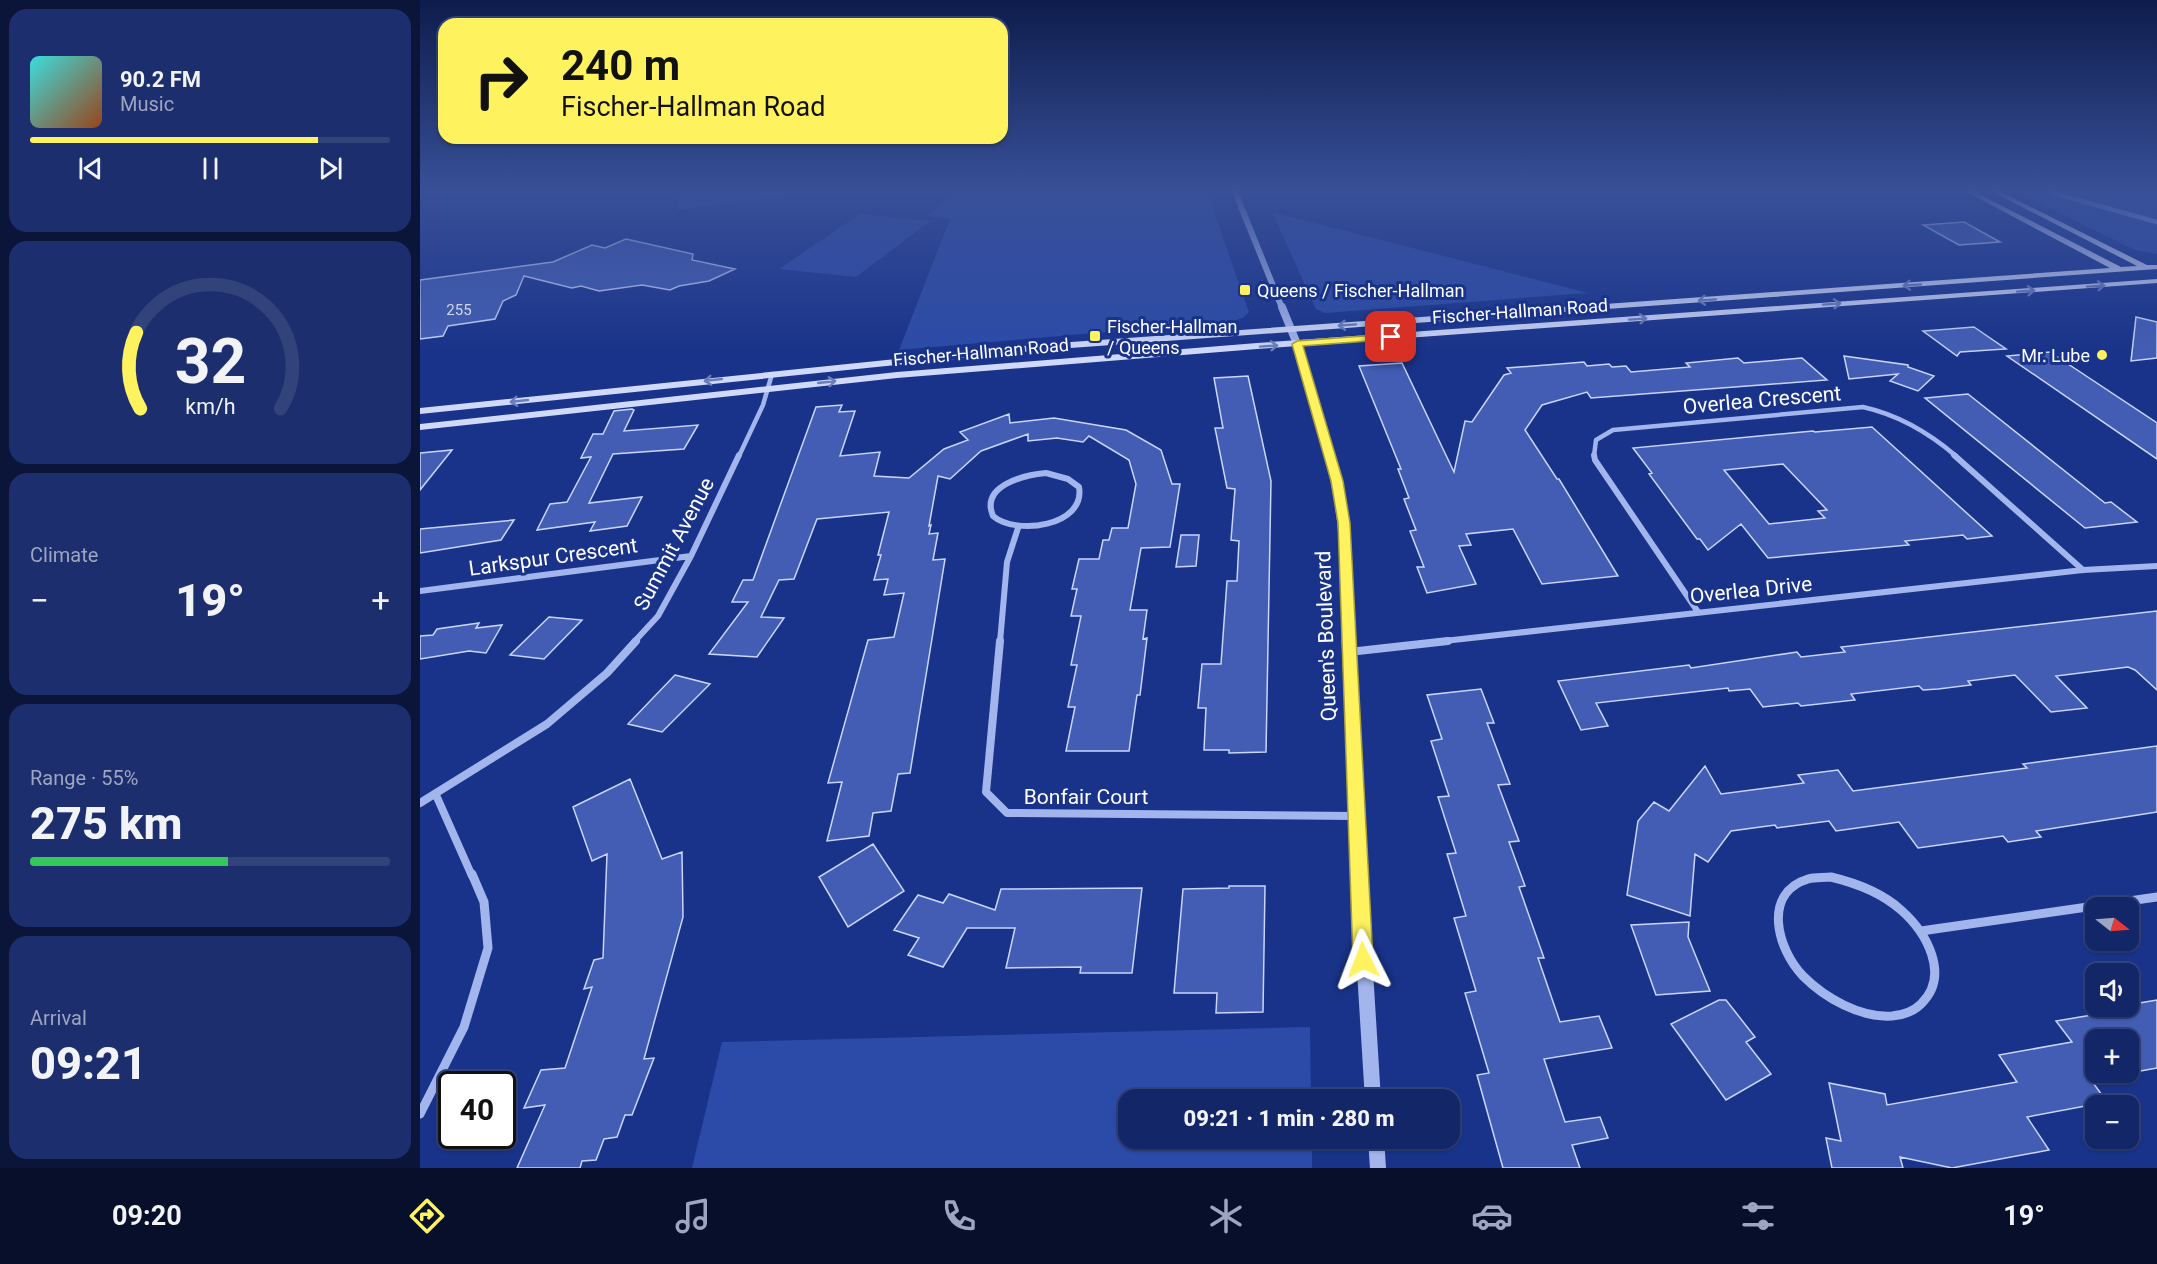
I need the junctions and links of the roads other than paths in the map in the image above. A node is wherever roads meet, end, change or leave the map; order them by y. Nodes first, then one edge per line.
1 (1256, 244) edge
2 (2069, 244) edge
3 (2097, 244) edge
4 (2157, 267) edge
5 (2145, 268) junction
6 (2120, 270) junction
7 (2157, 274) edge
8 (2157, 281) edge
9 (2143, 282) junction
10 (2157, 289) edge
11 (1291, 328) junction
12 (1297, 344) junction
13 (772, 374) junction
14 (769, 388) junction
15 (420, 411) edge
16 (420, 427) edge
17 (1018, 528) junction
18 (691, 556) junction
19 (2157, 566) edge
20 (2083, 570) junction
21 (420, 591) edge
22 (1698, 612) junction
23 (1349, 652) junction
24 (436, 795) junction
25 (420, 803) edge
26 (1355, 816) junction
27 (2157, 897) edge
28 (1921, 931) junction
29 (1372, 1089) edge
30 (420, 1114) edge
31 (1377, 1149) edge
32 (1378, 1168) edge

1 - 11 street, Queen's Boulevard
2 - 6 main road
3 - 5 main road
4 - 5 main road, Fischer-Hallman Road
5 - 6 main road, Fischer-Hallman Road
5 - 7 main road
6 - 9 main road
6 -> 11 main road, Fischer-Hallman Road
8 - 9 main road, Fischer-Hallman Road
9 - 10 main road
12 -> 9 main road, Fischer-Hallman Road
11 - 12 street, Queen's Boulevard
11 - 13 main road, Fischer-Hallman Road
14 -> 12 main road, Fischer-Hallman Road
12 - 23 street, Queen's Boulevard
13 - 14 street, Summit Avenue
13 -> 15 main road, Fischer-Hallman Road
14 - 16 main road, Fischer-Hallman Road
14 - 18 street, Summit Avenue
17 - 17 street
17 - 26 street, Bonfair Court
18 - 21 street, Larkspur Crescent
18 - 24 street, Summit Avenue
19 - 20 street, Overlea Drive
20 - 22 street, Overlea Drive
20 - 22 street, Overlea Crescent
22 - 23 street, Overlea Drive
23 - 26 street, Queen's Boulevard
24 - 25 street, Summit Avenue
24 - 30 street
26 - 29 street, Queen's Boulevard
27 - 28 street
28 - 28 street
31 - 32 street

